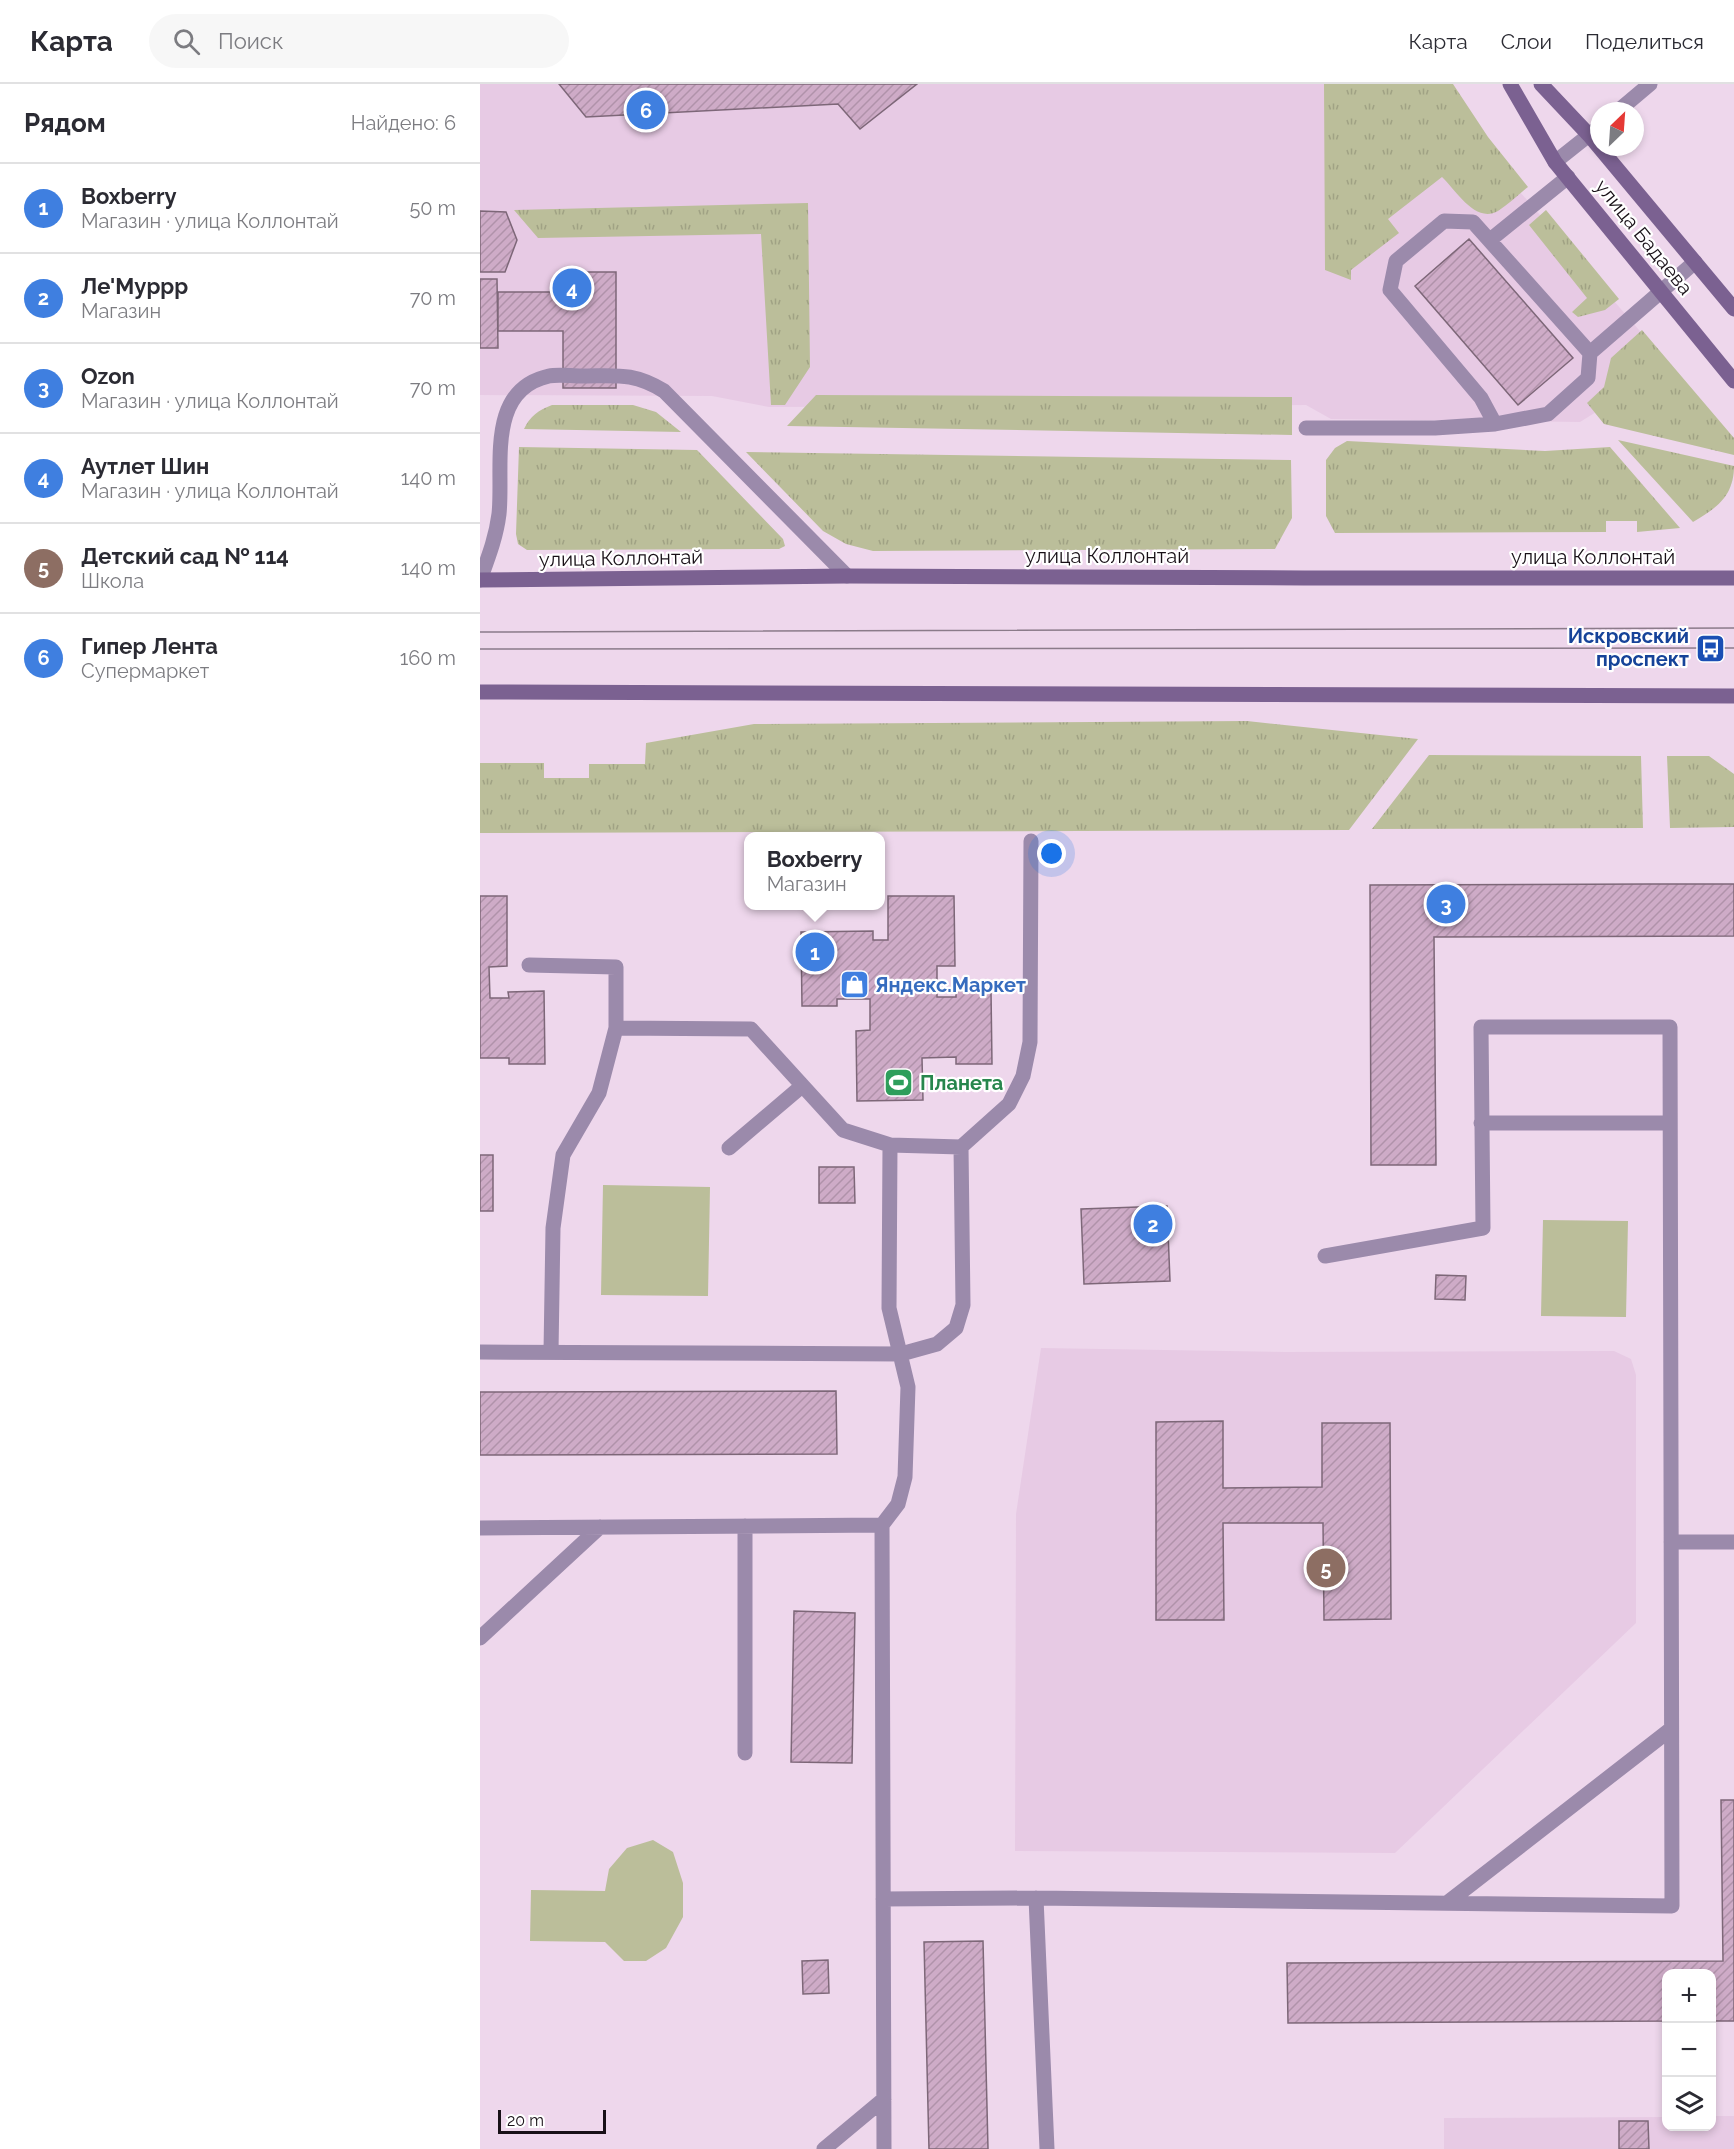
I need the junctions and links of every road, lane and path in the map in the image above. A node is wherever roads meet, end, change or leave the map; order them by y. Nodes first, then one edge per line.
1 (1510, 84) edge
2 (1541, 84) edge
3 (1650, 84) edge
4 (1629, 102) edge
5 (1590, 127) edge
6 (1590, 134) edge
7 (1613, 156) edge
8 (1556, 162) junction
9 (1568, 177) junction
10 (1490, 240) junction
11 (1695, 262) junction
12 (1660, 291) junction
13 (1734, 309) edge
14 (1590, 352) junction
15 (1734, 381) edge
16 (1495, 424) junction
17 (1306, 428) dead end
18 (847, 576) junction
19 (1734, 578) edge
20 (480, 580) edge
21 (480, 692) edge
22 (1734, 696) edge
23 (1031, 841) dead end
24 (529, 965) dead end
25 (616, 1028) junction
26 (802, 1086) junction
27 (1481, 1123) junction
28 (1670, 1123) junction
29 (890, 1145) junction
30 (961, 1147) junction
31 (729, 1148) dead end
32 (1325, 1256) dead end
33 (480, 1352) edge
34 (551, 1352) junction
35 (901, 1353) junction
36 (882, 1525) junction
37 (745, 1526) junction
38 (600, 1527) junction
39 (480, 1528) edge
40 (1671, 1542) junction
41 (1734, 1542) edge
42 (480, 1638) edge
43 (1671, 1729) junction
44 (745, 1753) dead end
45 (1036, 1898) junction
46 (883, 1899) junction
47 (1447, 1903) junction
48 (884, 2098) junction
49 (824, 2149) edge
50 (884, 2149) edge
51 (1047, 2149) edge

1 - 8 main road, улица Бадаева
2 - 5 main road, улица Бадаева
3 - 4 lane
6 - 8 lane
7 - 11 main road, улица Бадаева
8 - 9 main road, улица Бадаева
9 - 10 lane
9 - 12 main road, улица Бадаева
10 - 14 lane
10 - 16 lane
11 - 12 lane
11 - 13 main road, улица Бадаева
12 - 14 lane
12 - 15 main road, улица Бадаева
14 - 16 lane
16 - 17 lane
18 - 19 main road, улица Коллонтай
18 - 20 main road, улица Коллонтай
18 - 20 lane
21 - 22 main road
23 - 30 lane
24 - 25 lane
25 - 26 lane
25 - 34 lane
26 - 29 lane
26 - 31 lane
27 - 28 lane
27 - 28 lane
27 - 32 lane
28 - 40 lane
29 - 30 lane
29 - 35 lane
30 - 35 lane
33 - 34 lane
34 - 35 lane
35 - 36 lane
36 - 37 lane
36 - 46 lane
37 - 38 lane
37 - 44 lane
38 - 39 lane
38 - 42 lane
40 - 41 lane
40 - 43 lane
43 - 47 lane
43 - 47 lane
45 - 46 lane
45 - 47 lane
45 - 51 lane
46 - 48 lane
48 - 49 lane
48 - 50 lane

